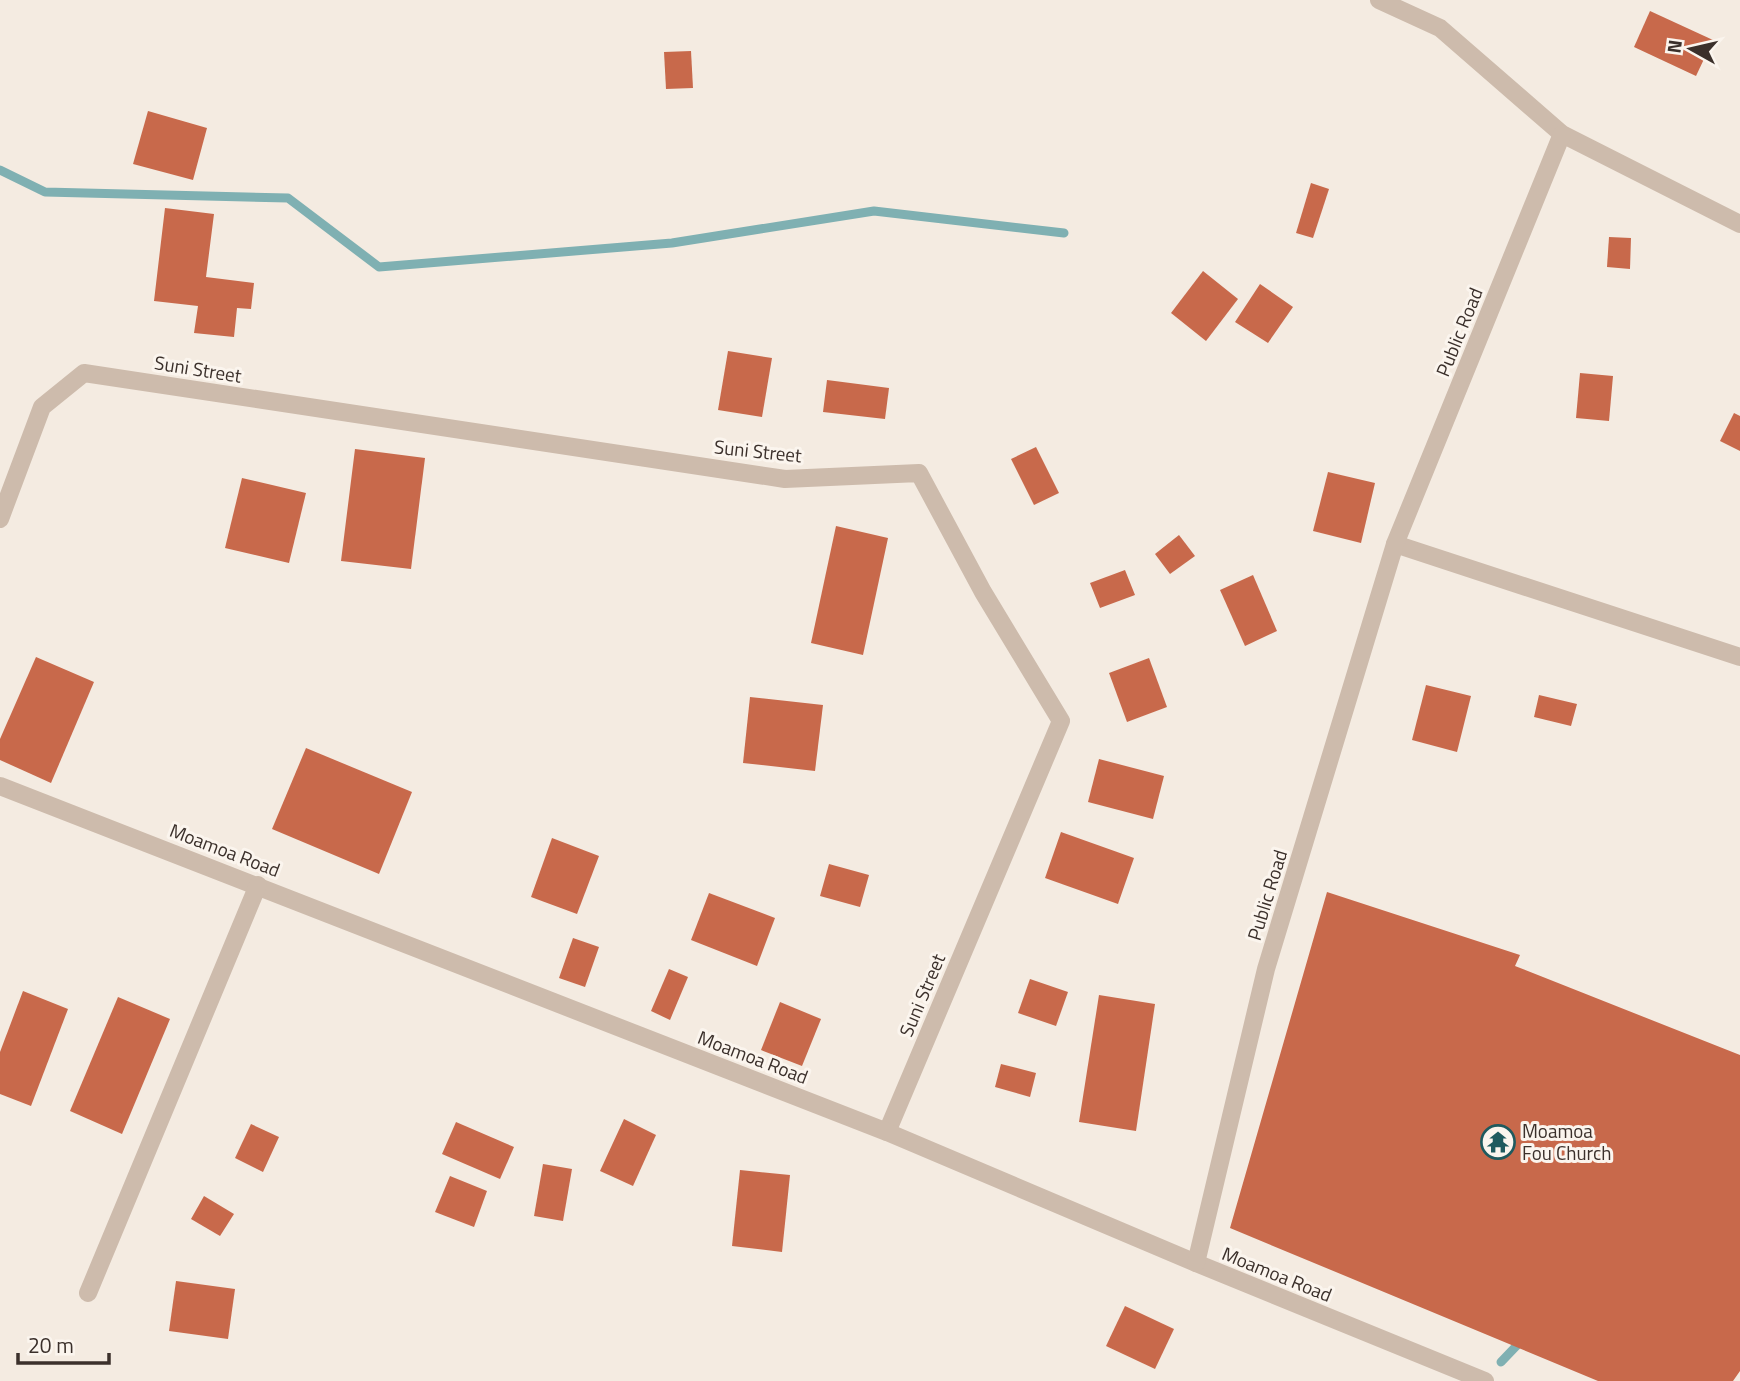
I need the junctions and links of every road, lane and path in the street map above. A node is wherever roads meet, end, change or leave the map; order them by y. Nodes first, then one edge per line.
1 (1379, 0) edge
2 (1562, 134) junction
3 (1735, 222) edge
4 (0, 519) edge
5 (1395, 544) junction
6 (1740, 657) edge
7 (0, 786) edge
8 (258, 886) junction
9 (887, 1132) junction
10 (1196, 1263) junction
11 (88, 1293) dead end
12 (1485, 1381) edge

1 - 2 street
2 - 3 street
2 - 5 street, Public Road
4 - 9 street, Suni Street
5 - 6 street
5 - 10 street, Public Road
7 - 8 street, Moamoa Road
8 - 9 street, Moamoa Road
8 - 11 street
9 - 10 street, Moamoa Road
10 - 12 street, Moamoa Road

